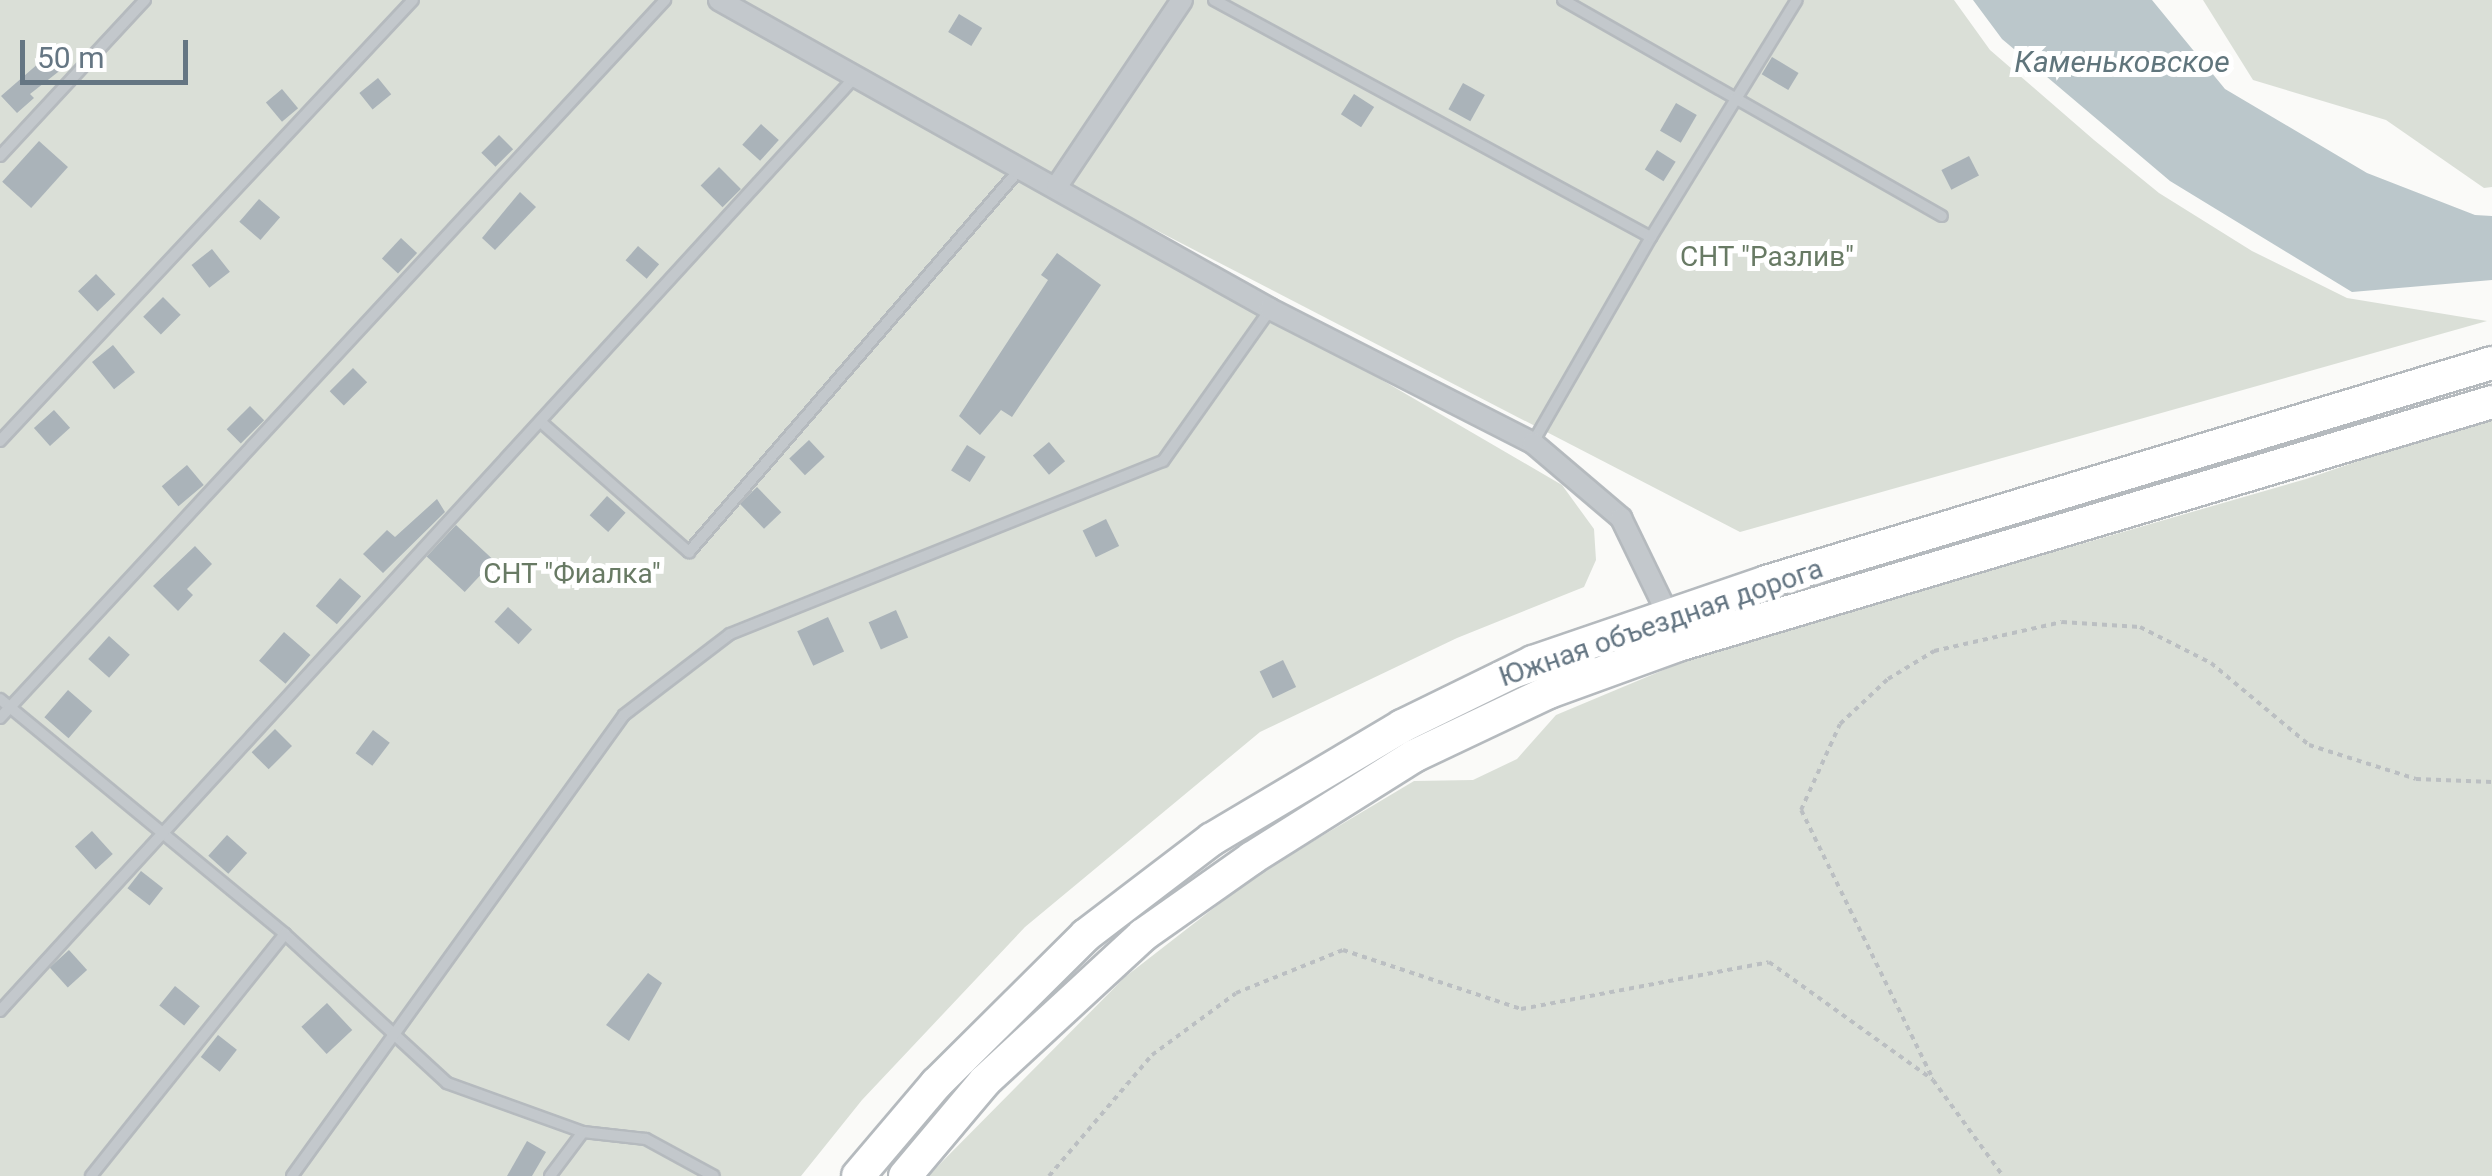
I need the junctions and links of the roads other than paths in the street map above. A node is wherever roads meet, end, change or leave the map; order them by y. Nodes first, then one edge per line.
1 (146, 0) edge
2 (413, 0) edge
3 (665, 0) edge
4 (720, 0) edge
5 (1182, 0) edge
6 (1214, 0) edge
7 (1563, 0) edge
8 (1797, 0) edge
9 (856, 75) junction
10 (1734, 101) junction
11 (0, 156) edge
12 (1020, 168) junction
13 (1057, 186) junction
14 (1942, 216) dead end
15 (1651, 237) junction
16 (1270, 309) junction
17 (2492, 363) edge
18 (2492, 402) edge
19 (542, 423) junction
20 (0, 442) edge
21 (1533, 443) junction
22 (1657, 636) junction
23 (0, 698) edge
24 (10, 707) junction
25 (0, 718) edge
26 (162, 832) junction
27 (285, 934) junction
28 (0, 1010) edge
29 (391, 1036) junction
30 (583, 1132) junction
31 (91, 1176) edge
32 (292, 1176) edge
33 (550, 1176) edge
34 (714, 1176) edge
35 (858, 1176) edge
36 (904, 1176) edge

1 - 11 lane
2 - 20 lane
3 - 24 lane
4 - 9 street
5 - 13 street
6 - 15 lane
7 - 10 lane
8 - 10 lane
9 - 12 street
9 - 19 lane
10 - 14 lane
10 - 15 lane
12 - 13 street
12 - 19 lane
13 - 16 street
15 - 21 lane
16 - 21 street
16 - 29 lane
17 - 22 main road, Южная объездная дорога
18 - 22 main road, Южная объездная дорога
19 - 26 lane
21 - 22 street
22 - 35 main road, Южная объездная дорога
22 - 36 main road, Южная объездная дорога
23 - 24 lane
24 - 25 lane
24 - 26 lane
26 - 27 lane
26 - 28 lane
27 - 29 lane
27 - 31 lane
29 - 30 lane
29 - 32 lane
30 - 33 lane
30 - 34 lane

